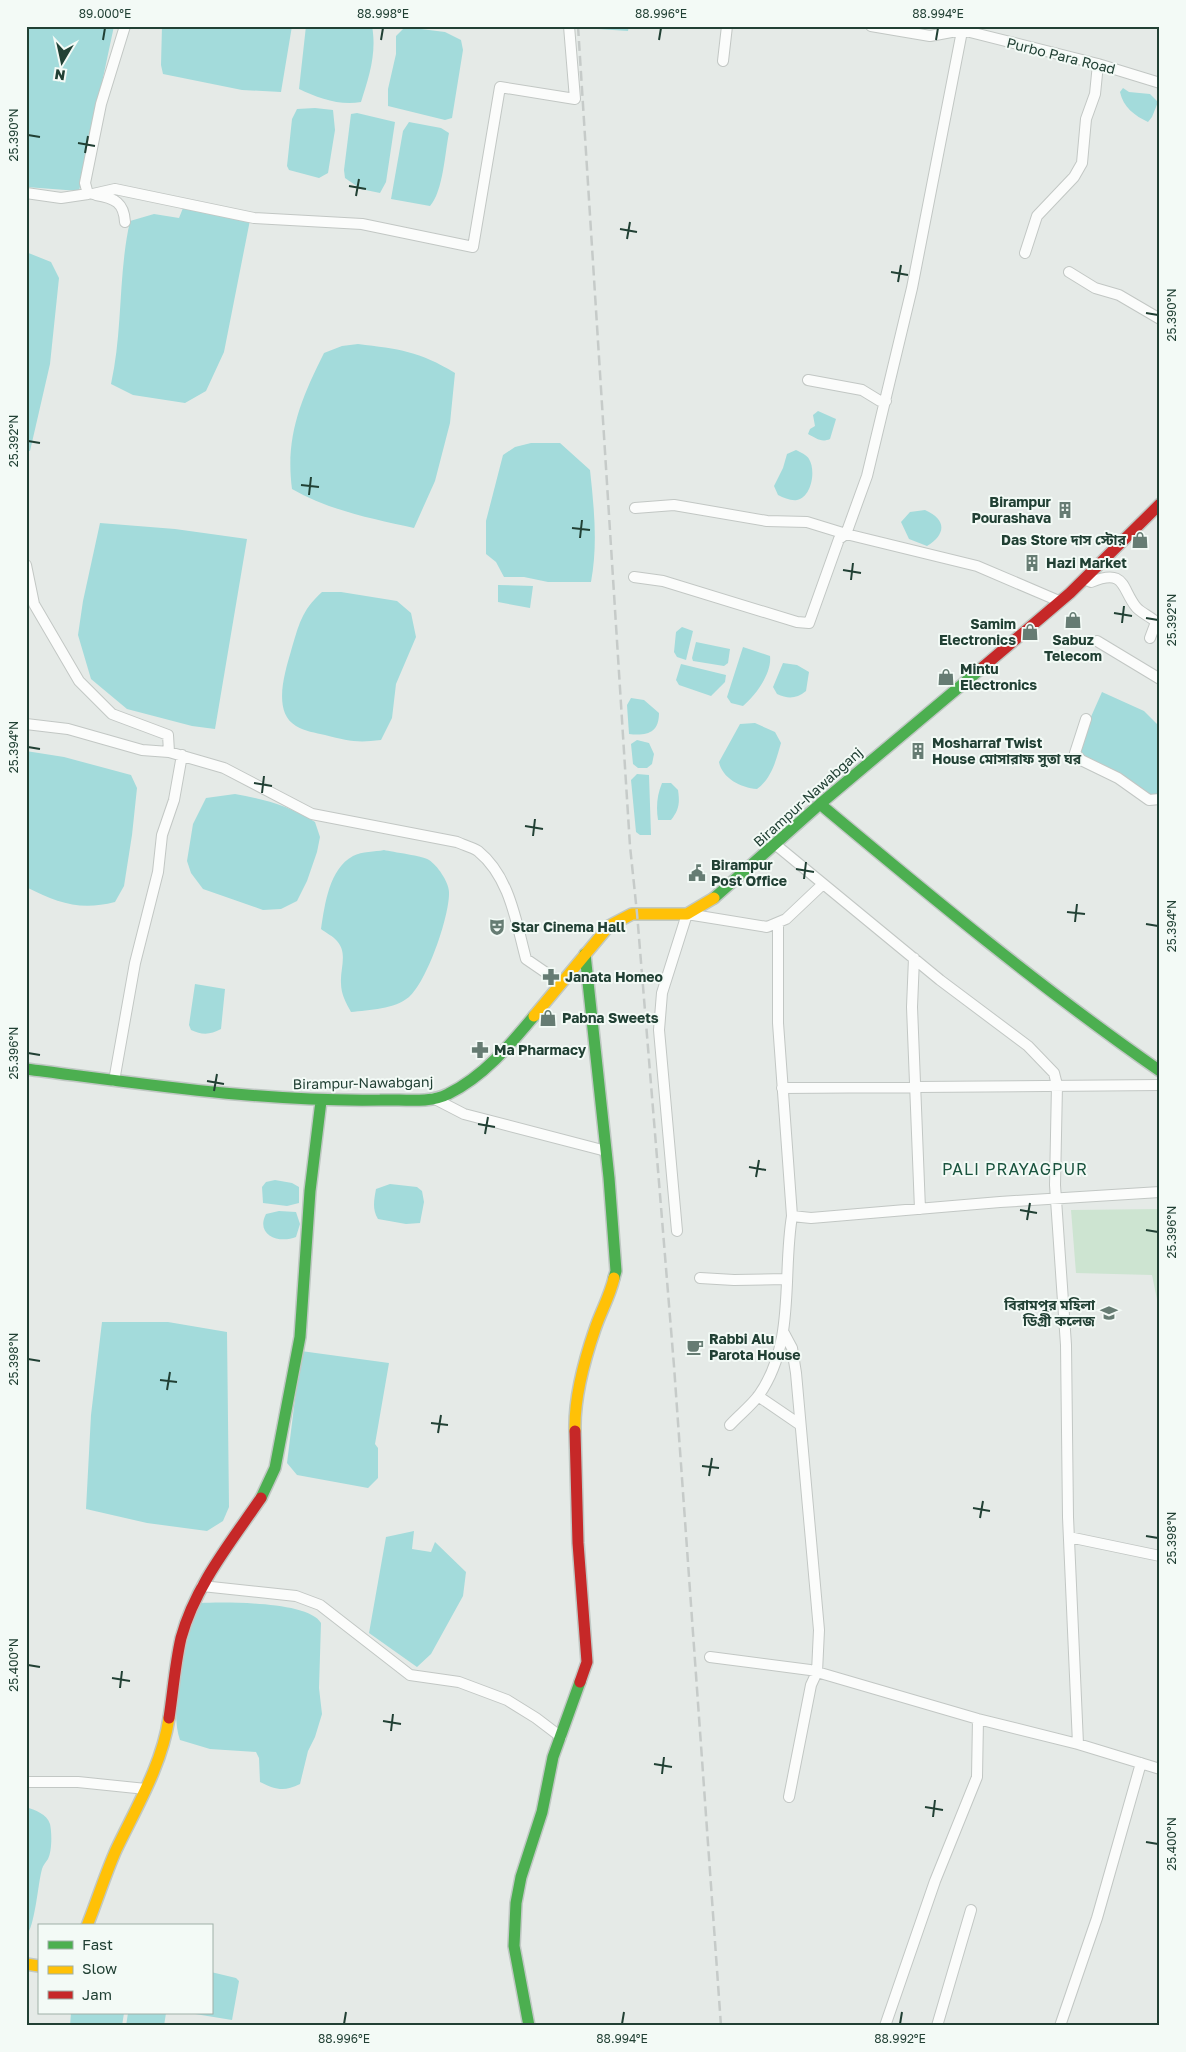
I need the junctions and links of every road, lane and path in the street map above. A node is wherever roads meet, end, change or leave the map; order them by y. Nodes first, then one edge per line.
1 (125, 26) edge
2 (570, 26) edge
3 (727, 26) edge
4 (871, 26) edge
5 (962, 28) edge
6 (722, 61) dead end
7 (1098, 64) junction
8 (1160, 83) edge
9 (26, 194) edge
10 (91, 194) junction
11 (125, 222) dead end
12 (1025, 253) dead end
13 (1069, 272) dead end
14 (1160, 319) edge
15 (808, 380) dead end
16 (886, 401) junction
17 (1160, 504) edge
18 (635, 508) dead end
19 (846, 534) junction
20 (26, 564) edge
21 (634, 577) dead end
22 (1084, 579) junction
23 (1059, 601) junction
24 (1150, 638) dead end
25 (1097, 641) dead end
26 (1160, 679) edge
27 (1086, 719) dead end
28 (26, 724) edge
29 (169, 752) junction
30 (182, 755) junction
31 (1160, 799) edge
32 (820, 804) junction
33 (776, 845) junction
34 (824, 884) junction
35 (687, 914) junction
36 (778, 924) junction
37 (585, 954) junction
38 (914, 958) junction
39 (562, 983) junction
40 (26, 1069) edge
41 (1160, 1071) edge
42 (114, 1081) junction
43 (1057, 1084) junction
44 (1160, 1085) edge
45 (916, 1087) junction
46 (782, 1088) junction
47 (433, 1098) junction
48 (321, 1101) junction
49 (606, 1151) junction
50 (1160, 1192) edge
51 (1056, 1199) junction
52 (920, 1209) junction
53 (792, 1216) junction
54 (677, 1231) dead end
55 (700, 1278) dead end
56 (786, 1279) junction
57 (784, 1333) junction
58 (758, 1396) junction
59 (799, 1424) junction
60 (730, 1425) dead end
61 (1069, 1537) junction
62 (1160, 1556) edge
63 (202, 1586) junction
64 (710, 1657) dead end
65 (817, 1672) junction
66 (978, 1719) junction
67 (561, 1737) junction
68 (1078, 1744) junction
69 (1141, 1763) junction
70 (1160, 1769) edge
71 (26, 1782) edge
72 (146, 1789) junction
73 (789, 1796) dead end
74 (971, 1910) dead end
75 (88, 1924) edge
76 (529, 2026) edge
77 (884, 2026) edge
78 (938, 2026) edge
79 (1060, 2026) edge

1 - 10 street
2 - 10 street
3 - 6 street
4 - 5 street
5 - 7 street, Purbo Para Road
5 - 16 street
7 - 8 street, Purbo Para Road
7 - 12 street
9 - 10 street
10 - 11 street
13 - 14 street
15 - 16 street
16 - 19 street
17 - 22 street, Birampur-Nawabganj
18 - 19 street
19 - 21 street
19 - 23 street
20 - 29 street
22 - 23 street, Birampur-Nawabganj
22 - 24 street
23 - 32 street, Birampur-Nawabganj
25 - 26 street
27 - 31 street
28 - 29 street
29 - 30 street
30 - 39 street
30 - 42 street
32 - 33 street, Birampur-Nawabganj
32 - 41 street
33 - 34 street
33 - 35 street, Birampur-Nawabganj
34 - 36 street
34 - 38 street
35 - 36 street
35 - 37 street, Birampur-Nawabganj
35 - 54 street
36 - 46 street
37 - 39 street, Birampur-Nawabganj
37 - 49 street
38 - 43 street
38 - 45 street
39 - 47 street, Birampur-Nawabganj
40 - 42 street, Birampur-Nawabganj
42 - 48 street, Birampur-Nawabganj
43 - 44 street
43 - 45 street
43 - 51 street
45 - 46 street
45 - 52 street
46 - 53 street
47 - 48 street, Birampur-Nawabganj
47 - 49 street
48 - 63 street
49 - 67 street
50 - 51 street
51 - 52 street
51 - 61 street
52 - 53 street
53 - 56 street
55 - 56 street
56 - 57 street
57 - 58 street
57 - 59 street
58 - 59 street
58 - 60 street
59 - 65 street
61 - 62 street
61 - 68 street
63 - 67 street
63 - 72 street
64 - 65 street
65 - 66 street
65 - 73 street
66 - 68 street
66 - 77 street
67 - 76 street
68 - 69 street
69 - 70 street
69 - 79 street
71 - 72 street
72 - 75 street
74 - 78 street

